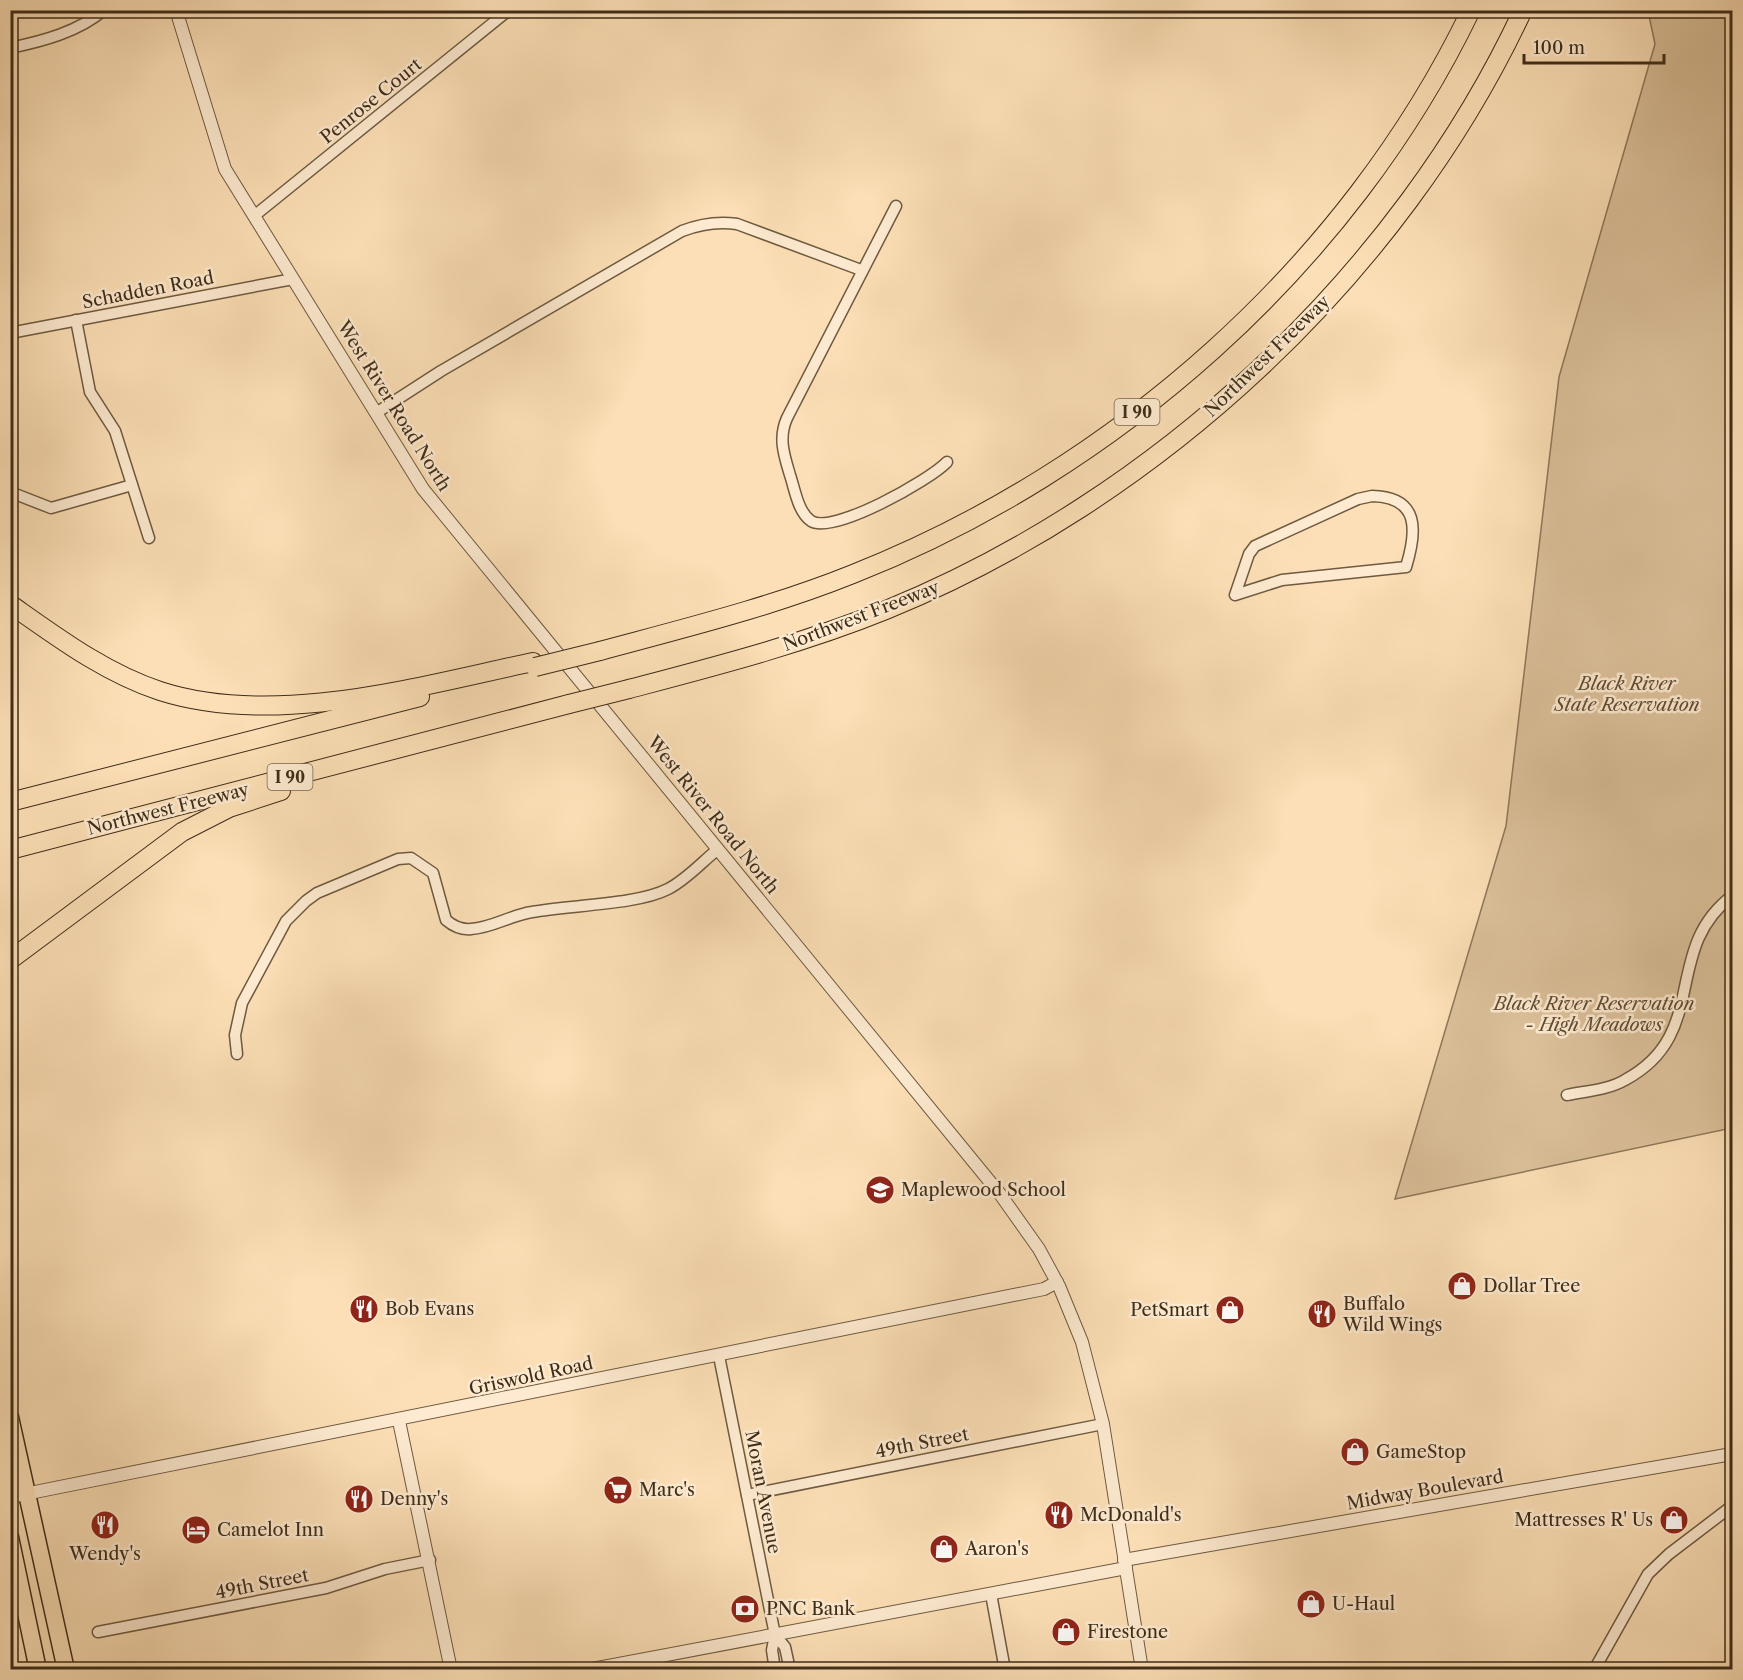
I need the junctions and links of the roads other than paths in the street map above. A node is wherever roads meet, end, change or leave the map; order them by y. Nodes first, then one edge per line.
1 (104, 10) edge
2 (176, 10) edge
3 (509, 10) edge
4 (1471, 10) edge
5 (1522, 10) edge
6 (10, 48) edge
7 (896, 206) dead end
8 (254, 216) junction
9 (861, 270) junction
10 (293, 279) junction
11 (76, 320) junction
12 (10, 333) edge
13 (376, 413) junction
14 (947, 462) dead end
15 (132, 485) junction
16 (10, 492) edge
17 (149, 538) dead end
18 (1259, 585) joint
19 (10, 604) edge
20 (534, 664) junction
21 (506, 721) junction
22 (10, 801) edge
23 (10, 849) edge
24 (718, 849) junction
25 (1732, 896) edge
26 (10, 960) edge
27 (237, 1054) dead end
28 (1567, 1095) dead end
29 (1057, 1282) junction
30 (719, 1356) junction
31 (10, 1417) edge
32 (399, 1421) junction
33 (1103, 1424) junction
34 (1732, 1454) edge
35 (29, 1494) junction
36 (747, 1495) junction
37 (10, 1497) edge
38 (1732, 1506) edge
39 (10, 1538) edge
40 (430, 1560) junction
41 (1125, 1564) junction
42 (991, 1594) junction
43 (98, 1632) dead end
44 (775, 1635) junction
45 (38, 1670) edge
46 (66, 1670) edge
47 (451, 1670) edge
48 (587, 1670) edge
49 (776, 1670) edge
50 (790, 1670) edge
51 (1005, 1670) edge
52 (1142, 1670) edge
53 (1594, 1670) edge

1 - 6 street
2 - 8 street, West River Road North
3 - 8 street, Penrose Court
4 - 20 highway, I 90
5 - 21 highway, Northwest Freeway / I 90, bridge
7 - 9 street
8 - 10 street, West River Road North
9 - 13 street
9 - 14 street
10 - 11 street, Schadden Road
10 - 13 street, West River Road North
11 - 12 street, Schadden Road
11 - 15 street
13 - 24 street, West River Road North
15 - 16 street
15 - 17 street
18 - 18 street
19 - 20 highway
20 - 22 highway, I 90
21 - 23 highway, Northwest Freeway / I 90
21 - 26 highway
24 - 27 street
24 - 29 street, West River Road North
25 - 28 street
29 - 30 street, Griswold Road
29 - 33 street, West River Road North
30 - 32 street, Griswold Road
30 - 36 street, Moran Avenue
31 - 35 highway
32 - 35 street, Griswold Road
32 - 40 street
33 - 36 street, 49th Street
33 - 41 street, West River Road North
34 - 41 street, Midway Boulevard
35 - 37 street, Griswold Road
35 - 46 highway
36 - 44 street, Moran Avenue
38 - 53 street
39 - 45 highway
40 - 43 street, 49th Street
40 - 47 street
41 - 42 street, Midway Boulevard
41 - 52 street, West River Road North
42 - 44 street, Midway Boulevard
42 - 51 street
44 - 48 street, Midway Boulevard
44 - 49 street, Moran Avenue
44 - 50 street, Moran Avenue

